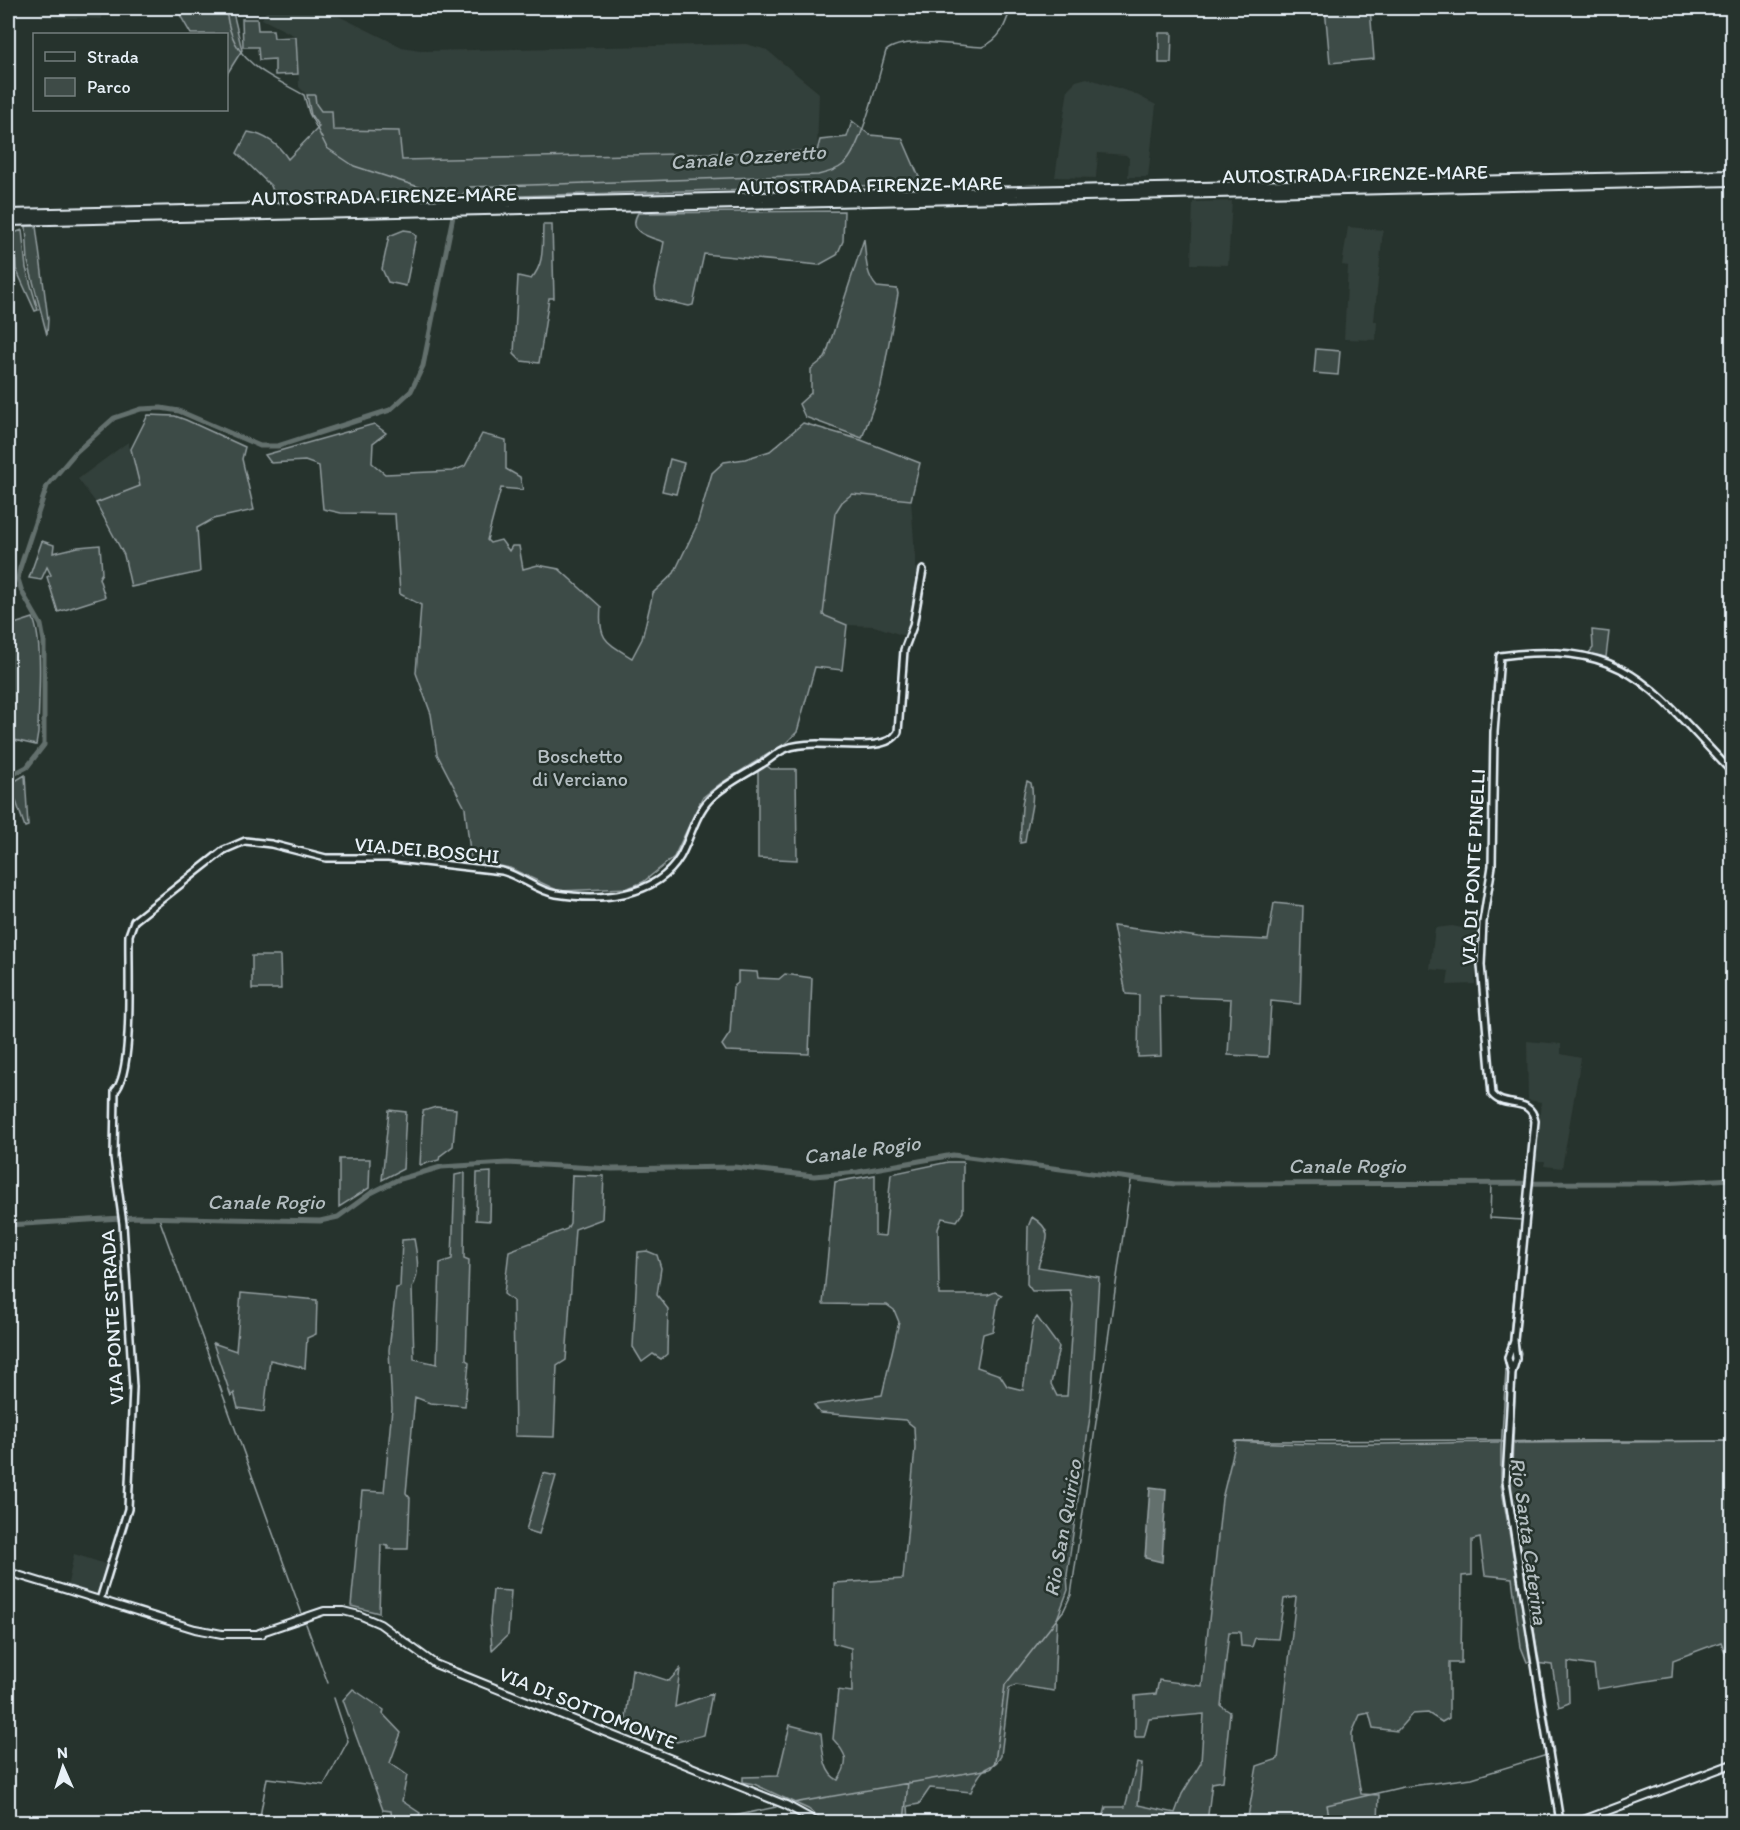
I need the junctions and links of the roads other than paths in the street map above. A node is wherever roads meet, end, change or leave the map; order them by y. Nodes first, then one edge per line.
1 (1732, 175) edge
2 (1732, 181) edge
3 (8, 214) edge
4 (8, 221) edge
5 (923, 570) dead end
6 (1732, 772) edge
7 (165, 896) joint
8 (8, 1572) edge
9 (100, 1600) junction
10 (1732, 1764) edge
11 (817, 1822) edge
12 (1560, 1822) edge
13 (1578, 1822) edge

1 - 3 highway, AUTOSTRADA FIRENZE-MARE
2 - 4 highway, AUTOSTRADA FIRENZE-MARE
5 - 7 street, VIA DEI BOSCHI
6 - 12 street, VIA DI PONTE PINELLI
7 - 9 street, VIA PONTE STRADA
8 - 9 main road, VIA DI SOTTOMONTE
9 - 11 main road, VIA DI SOTTOMONTE
10 - 13 main road

